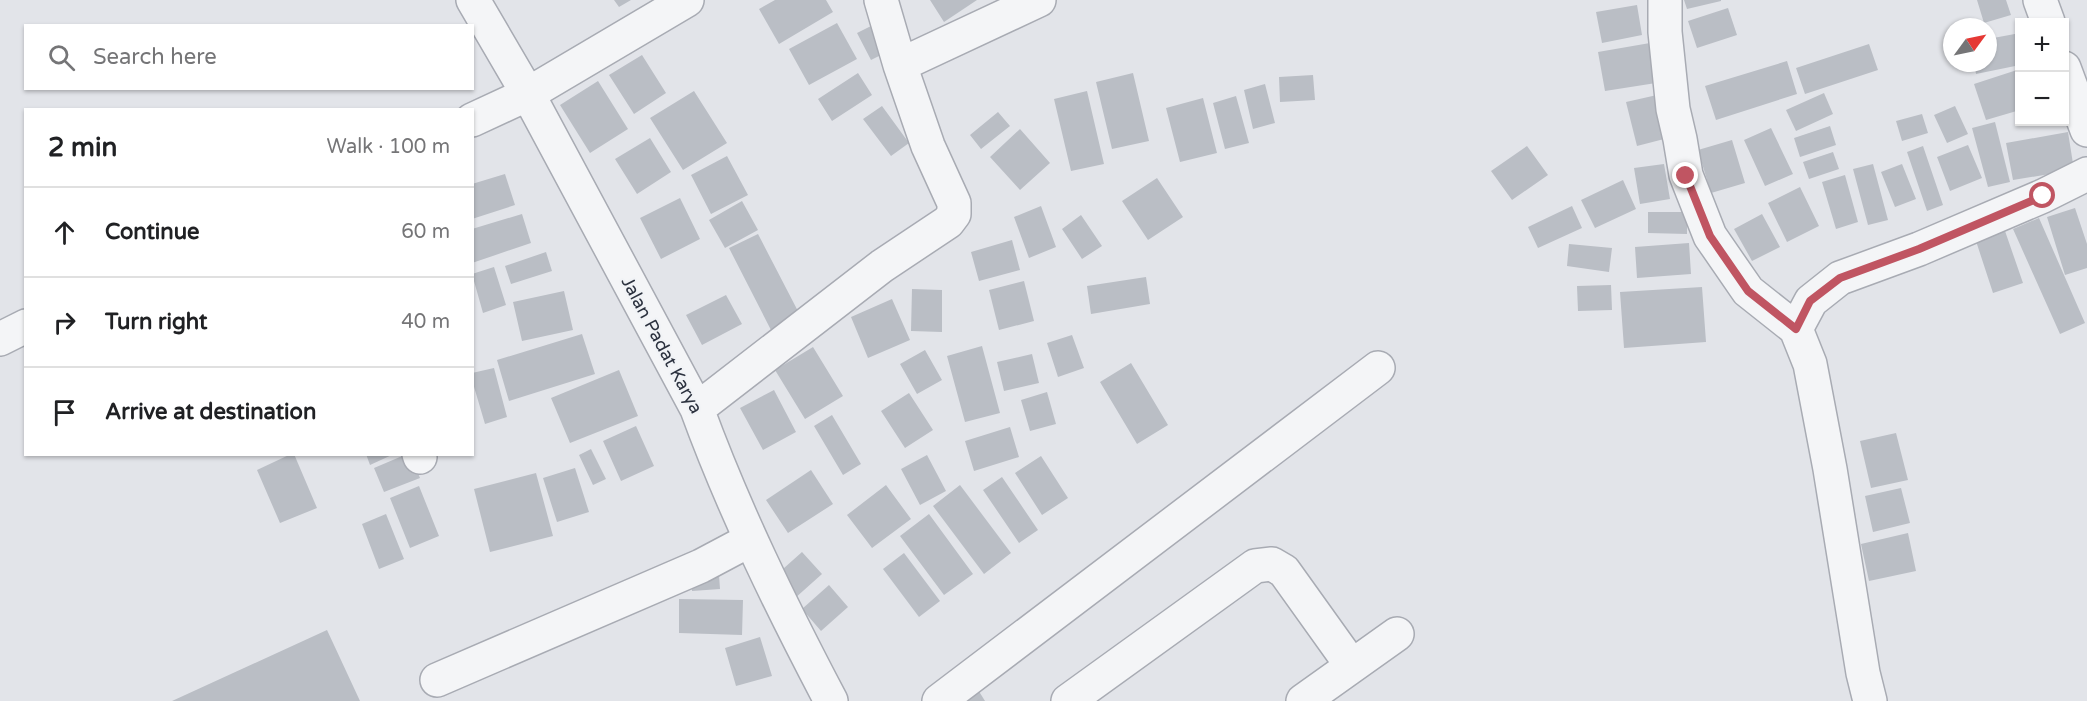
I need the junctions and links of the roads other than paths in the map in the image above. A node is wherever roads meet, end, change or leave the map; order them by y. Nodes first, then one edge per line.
1 (472, 0) edge
2 (687, 0) edge
3 (882, 0) edge
4 (1039, 0) edge
5 (1665, 0) edge
6 (2040, 0) edge
7 (2047, 18) edge
8 (900, 65) junction
9 (2065, 72) edge
10 (528, 94) junction
11 (474, 119) edge
12 (2087, 130) edge
13 (2087, 174) edge
14 (24, 327) edge
15 (1796, 329) junction
16 (0, 339) edge
17 (1378, 368) dead end
18 (697, 409) junction
19 (750, 540) junction
20 (1397, 634) dead end
21 (1352, 666) junction
22 (437, 680) dead end
23 (831, 701) edge
24 (939, 701) edge
25 (1068, 701) edge
26 (1303, 701) edge
27 (1870, 701) edge

1 - 10 street, Jalan Padat Karya
2 - 10 street
3 - 8 street
4 - 8 street
5 - 15 street
6 - 7 street
8 - 18 street
9 - 12 street
10 - 11 street
10 - 18 street, Jalan Padat Karya
13 - 15 street
14 - 16 street
15 - 27 street
17 - 24 street
18 - 19 street, Jalan Padat Karya
19 - 22 street
19 - 23 street, Jalan Padat Karya
20 - 21 street
21 - 25 street
21 - 26 street

